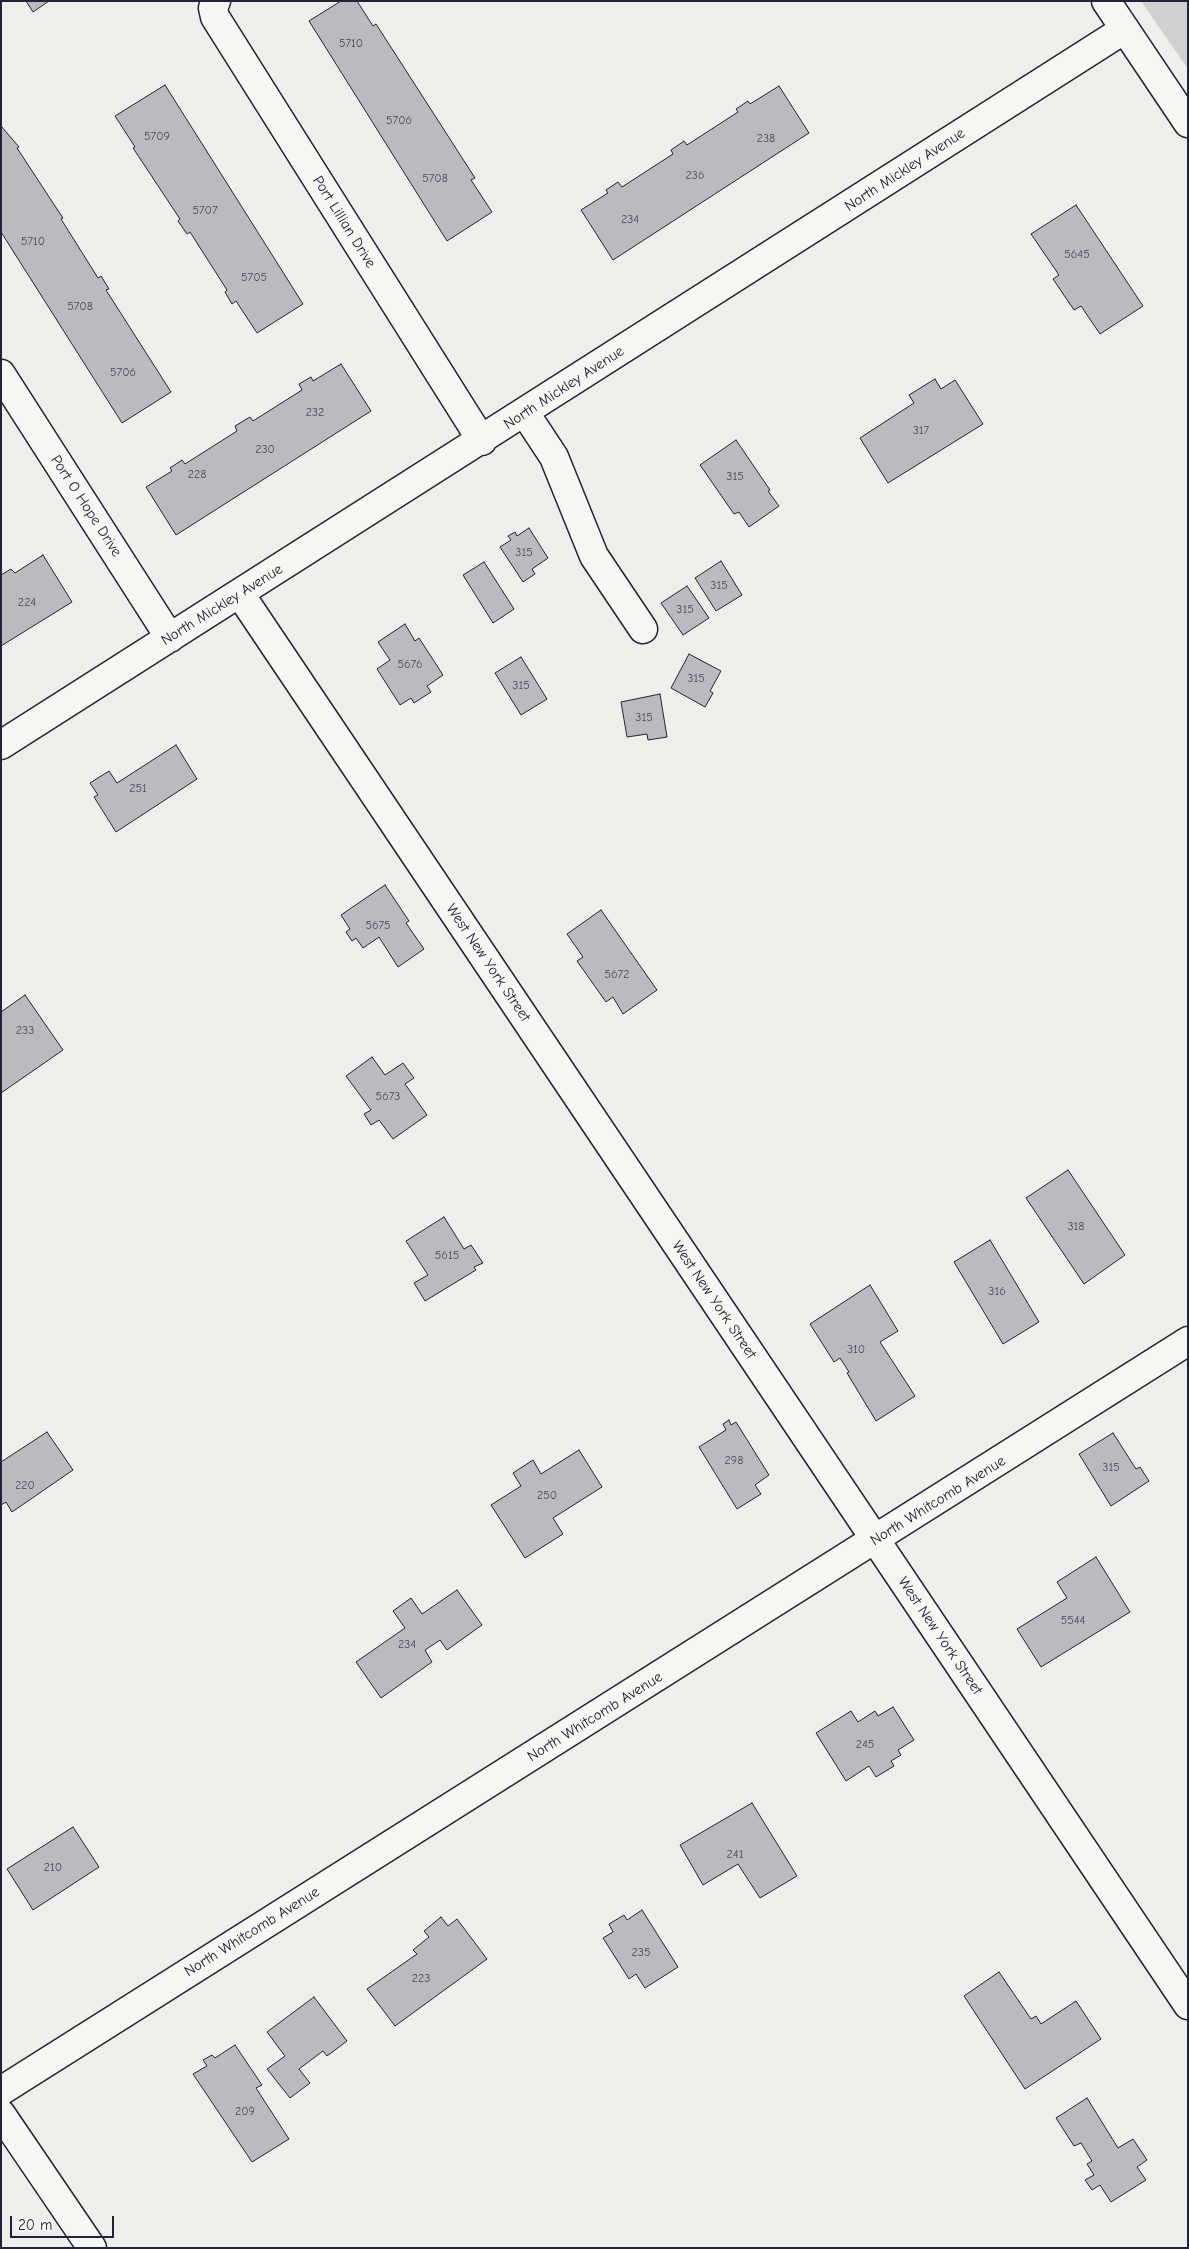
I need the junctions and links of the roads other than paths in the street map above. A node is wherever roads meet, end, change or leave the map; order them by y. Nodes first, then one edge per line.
1 (216, 1) edge
2 (1106, 1) edge
3 (1125, 29) junction
4 (1188, 123) edge
5 (1, 374) edge
6 (525, 413) junction
7 (482, 441) junction
8 (240, 594) junction
9 (643, 629) dead end
10 (170, 638) junction
11 (1, 745) edge
12 (1188, 1341) edge
13 (876, 1540) junction
14 (1188, 2005) edge
15 (1, 2090) edge
16 (1, 2114) edge
17 (92, 2248) edge

1 - 7 street, Port Lillian Drive
2 - 3 street
3 - 4 street
3 - 6 street, North Mickley Avenue
5 - 10 street, Port O Hope Drive
6 - 7 street, North Mickley Avenue
6 - 9 street
7 - 8 street, North Mickley Avenue
8 - 10 street, North Mickley Avenue
8 - 13 street, West New York Street
10 - 11 street, North Mickley Avenue
12 - 13 street, North Whitcomb Avenue
13 - 14 street, West New York Street
13 - 15 street, North Whitcomb Avenue
16 - 17 street

